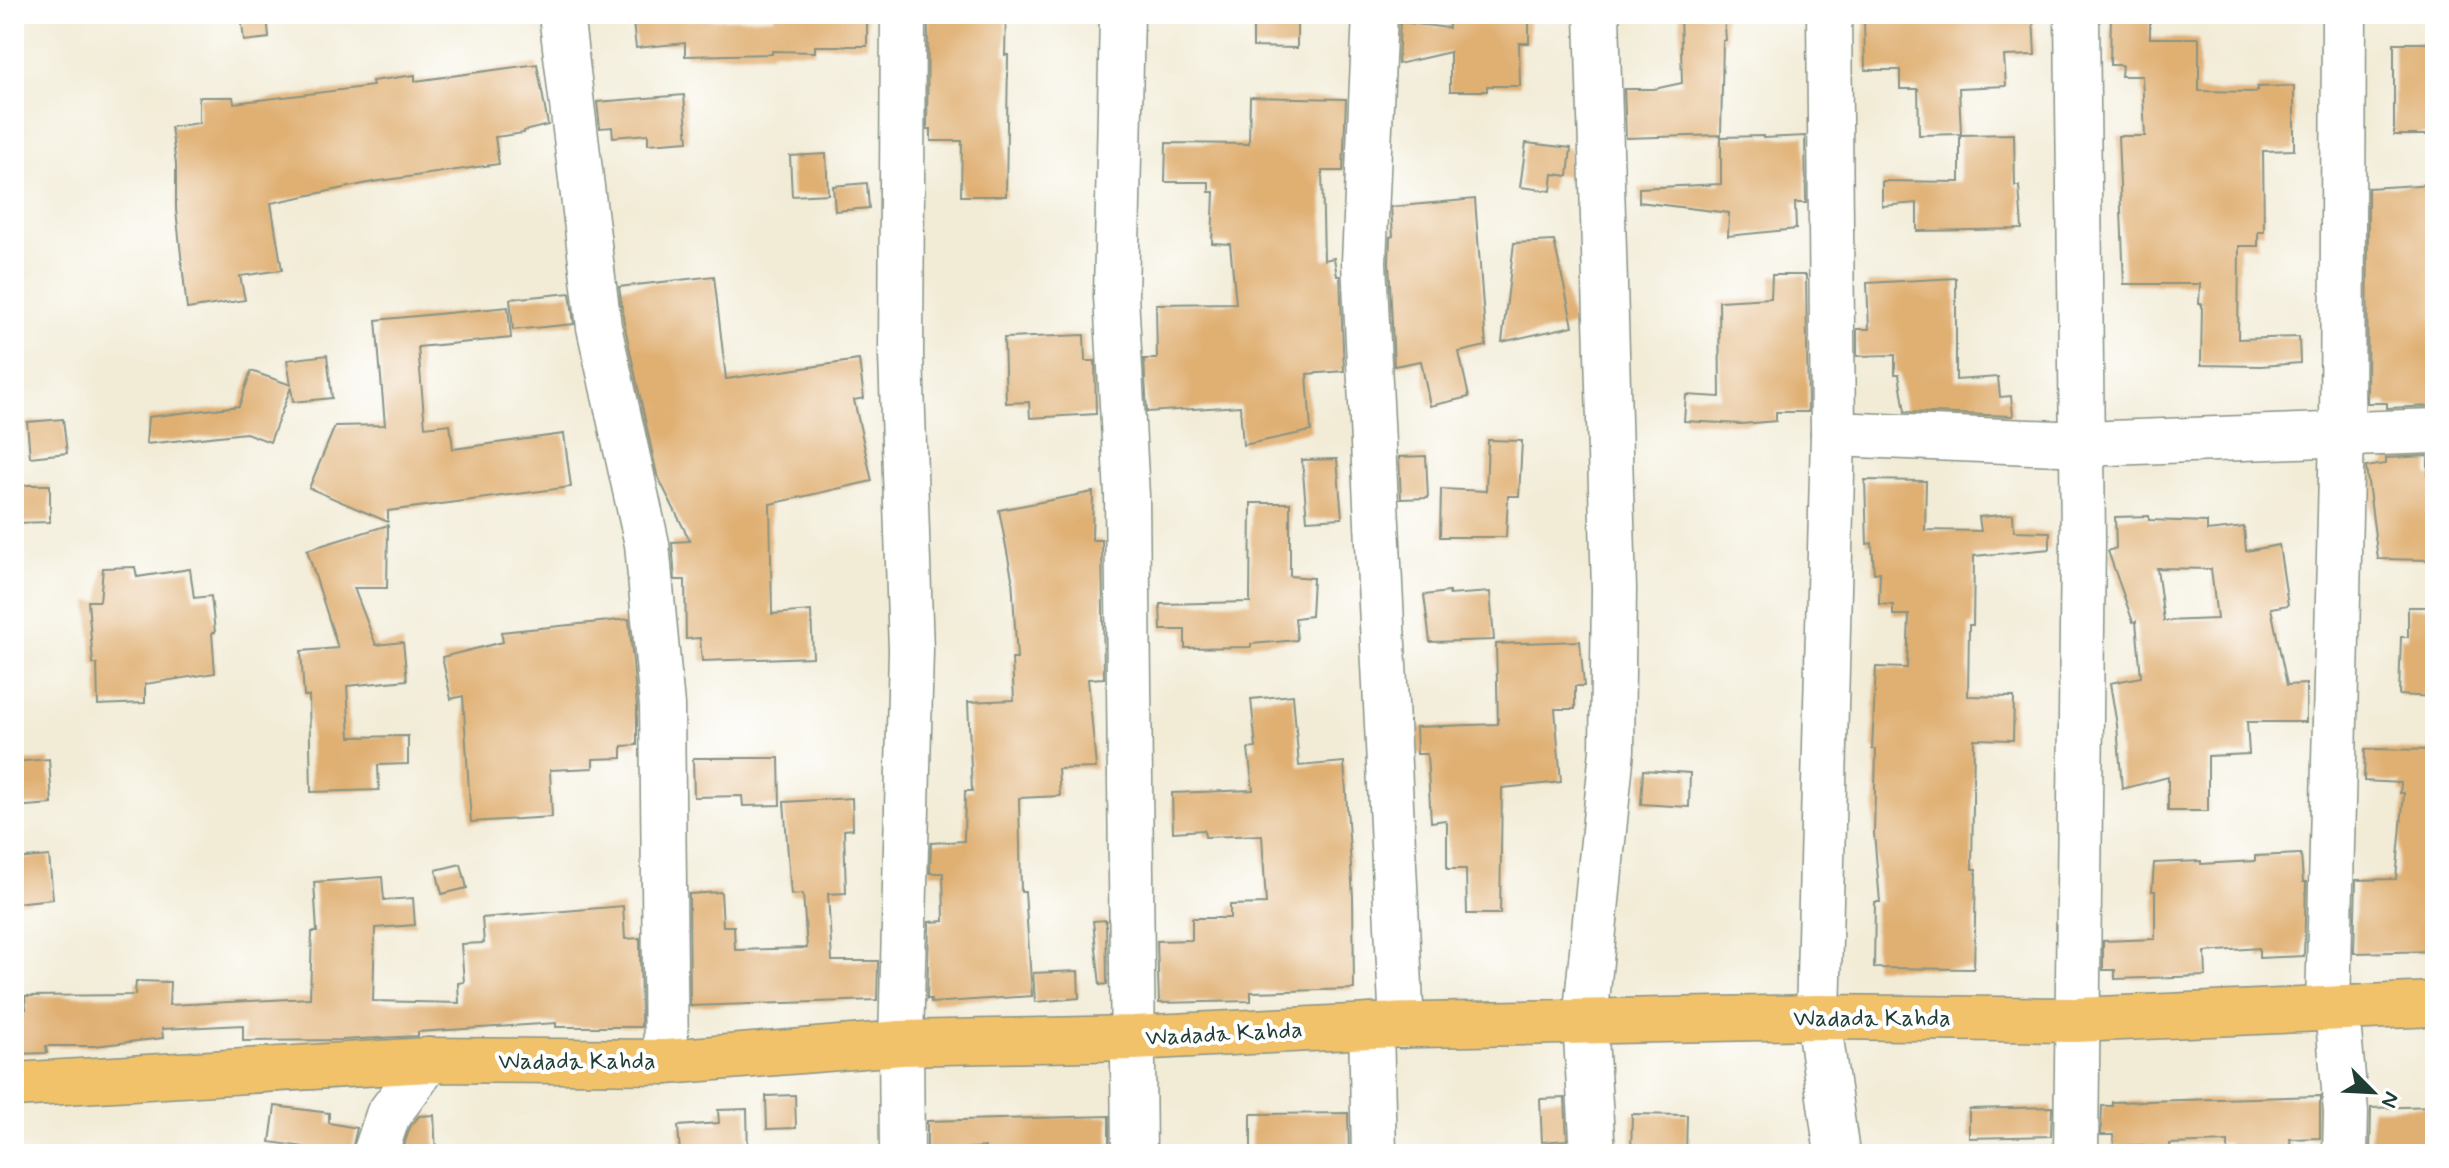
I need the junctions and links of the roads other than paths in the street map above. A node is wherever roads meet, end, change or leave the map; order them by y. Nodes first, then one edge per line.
1 (561, 14) edge
2 (903, 14) edge
3 (1122, 14) edge
4 (1375, 14) edge
5 (1597, 14) edge
6 (1829, 14) edge
7 (2077, 14) edge
8 (2344, 14) edge
9 (2435, 431) edge
10 (2342, 432) junction
11 (1833, 434) junction
12 (2083, 444) junction
13 (2435, 1004) edge
14 (2332, 1009) junction
15 (1818, 1017) junction
16 (2076, 1020) junction
17 (1585, 1021) junction
18 (1386, 1026) junction
19 (1134, 1038) junction
20 (901, 1043) junction
21 (429, 1060) junction
22 (666, 1062) junction
23 (14, 1085) edge
24 (375, 1154) edge
25 (902, 1154) edge
26 (1134, 1154) edge
27 (1374, 1154) edge
28 (1593, 1154) edge
29 (1837, 1154) edge
30 (2076, 1154) edge
31 (2345, 1154) edge

1 - 22 street
2 - 20 street
3 - 19 street
4 - 18 street
5 - 17 street
6 - 11 street
7 - 12 street
8 - 10 street
9 - 10 street
10 - 12 street
10 - 14 street
11 - 12 street
11 - 15 street
12 - 16 street
13 - 14 main road, Wadada Kahda
14 - 16 main road, Wadada Kahda
14 - 31 street
15 - 16 main road, Wadada Kahda
15 - 17 main road, Wadada Kahda
15 - 29 street
16 - 30 street
17 - 18 main road, Wadada Kahda
17 - 28 street
18 - 19 main road, Wadada Kahda
18 - 27 street
19 - 20 main road, Wadada Kahda
19 - 26 street
20 - 22 main road, Wadada Kahda
20 - 25 street
21 - 22 main road, Wadada Kahda
21 - 23 main road, Wadada Kahda
21 - 24 street

